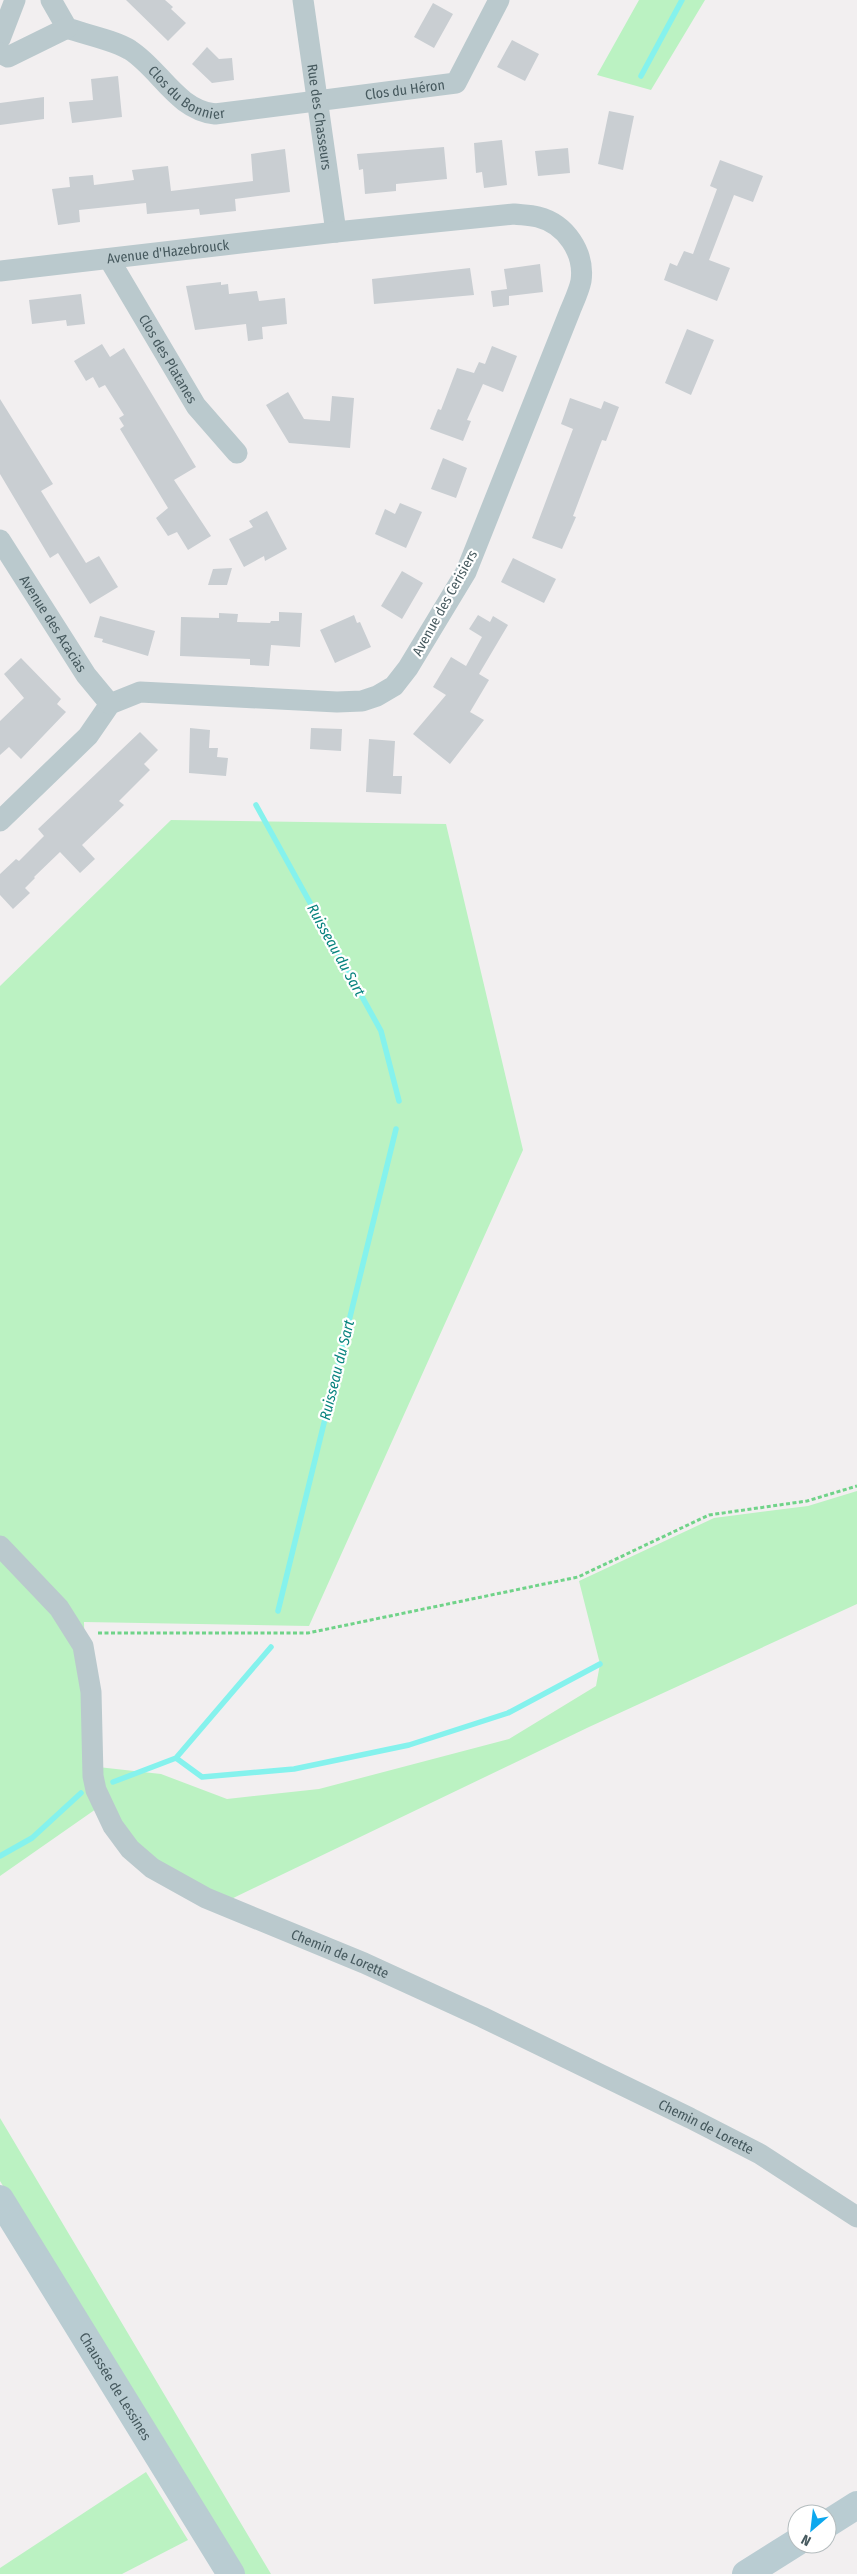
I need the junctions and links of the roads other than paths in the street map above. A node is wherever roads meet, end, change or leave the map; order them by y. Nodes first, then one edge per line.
1 (15, 0) edge
2 (51, 0) edge
3 (303, 0) edge
4 (499, 0) edge
5 (67, 28) junction
6 (0, 39) edge
7 (0, 53) edge
8 (318, 101) junction
9 (336, 232) junction
10 (108, 259) junction
11 (0, 271) edge
12 (237, 453) dead end
13 (0, 540) edge
14 (110, 704) junction
15 (0, 821) edge
16 (0, 1546) edge
17 (0, 2199) edge
18 (857, 2217) edge
19 (857, 2505) edge
20 (837, 2518) edge
21 (787, 2548) edge
22 (231, 2574) edge
23 (746, 2574) edge

1 - 6 street
2 - 5 street
3 - 8 street, Rue des Chasseurs
4 - 8 street, Clos du Héron
5 - 7 street
5 - 8 street, Clos du Bonnier
8 - 9 street, Rue des Chasseurs
9 - 10 street, Avenue d'Hazebrouck
9 - 14 street, Avenue des Cerisiers
10 - 11 street, Avenue d'Hazebrouck
10 - 12 street, Clos des Platanes
13 - 14 street, Avenue des Acacias
14 - 15 street
16 - 18 street, Chemin de Lorette
17 - 22 main road, Chaussée de Lessines
19 - 20 main road
21 - 23 main road

